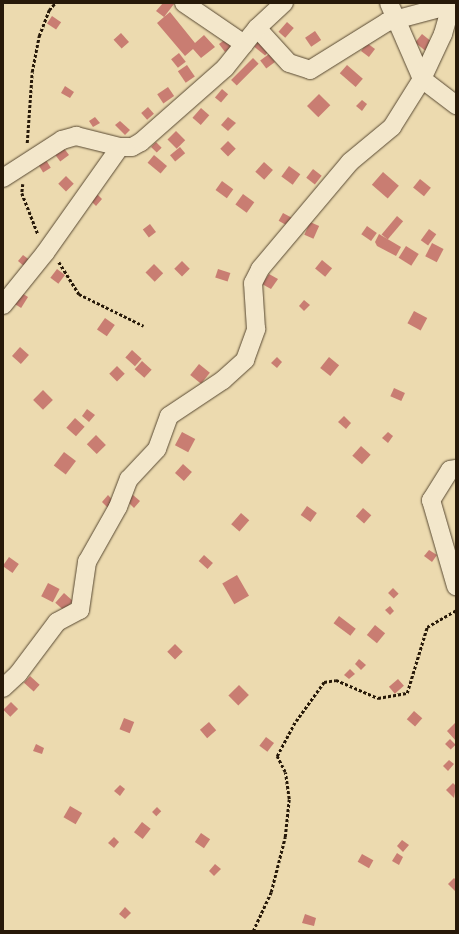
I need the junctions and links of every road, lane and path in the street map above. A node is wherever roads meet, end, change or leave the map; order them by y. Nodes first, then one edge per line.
1 (55, 3) edge
2 (184, 3) edge
3 (284, 3) edge
4 (452, 4) edge
5 (393, 10) edge
6 (257, 28) junction
7 (244, 44) junction
8 (422, 79) junction
9 (456, 105) edge
10 (120, 147) junction
11 (26, 162) junction
12 (3, 178) edge
13 (45, 254) junction
14 (3, 305) edge
15 (144, 326) dead end
16 (456, 469) edge
17 (456, 586) edge
18 (456, 610) edge
19 (3, 688) edge
20 (253, 931) edge

1 - 11 path
2 - 7 street
3 - 6 street
4 - 5 street
4 - 8 street
5 - 6 street
5 - 8 street
6 - 7 street
7 - 10 street
8 - 9 street
8 - 19 street
10 - 11 street
10 - 13 street
11 - 12 street
11 - 13 path
13 - 14 street
13 - 15 path
16 - 17 street
18 - 20 path

